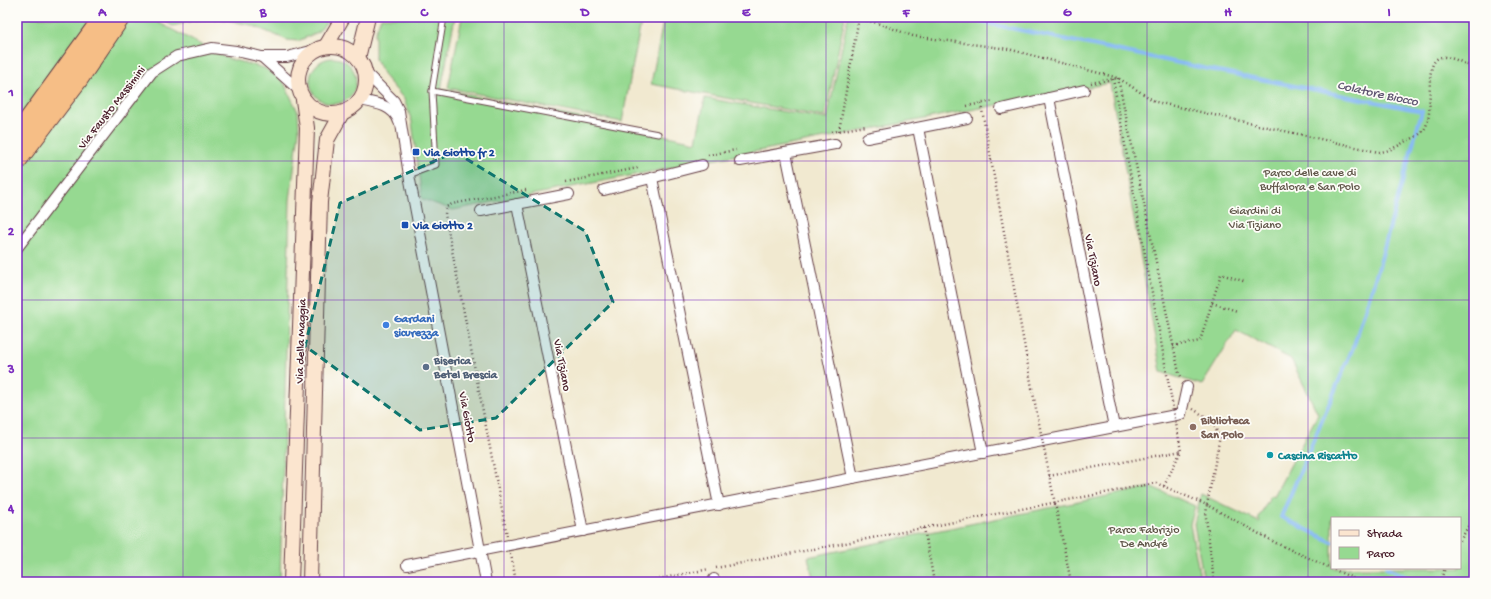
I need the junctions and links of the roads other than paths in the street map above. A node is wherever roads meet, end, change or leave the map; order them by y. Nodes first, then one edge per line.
1 (103, 17) edge
2 (121, 17) edge
3 (344, 17) edge
4 (368, 17) edge
5 (444, 17) edge
6 (320, 48) junction
7 (262, 57) junction
8 (358, 58) junction
9 (365, 72) junction
10 (1087, 87) road end
11 (432, 91) junction
12 (301, 95) junction
13 (1049, 98) junction
14 (359, 100) junction
15 (999, 105) road end
16 (342, 113) junction
17 (967, 118) dead end
18 (918, 128) junction
19 (658, 134) dead end
20 (17, 135) edge
21 (867, 138) dead end
22 (403, 140) junction
23 (835, 144) dead end
24 (786, 153) junction
25 (17, 161) edge
26 (740, 161) dead end
27 (702, 165) dead end
28 (409, 175) junction
29 (652, 178) junction
30 (604, 190) dead end
31 (569, 194) dead end
32 (517, 204) junction
33 (481, 211) dead end
34 (17, 248) edge
35 (1187, 387) road end
36 (1114, 427) junction
37 (982, 453) junction
38 (853, 478) junction
39 (719, 505) junction
40 (583, 531) junction
41 (480, 551) junction
42 (407, 565) dead end
43 (291, 582) edge
44 (310, 582) edge
45 (486, 582) edge

1 - 20 highway
2 - 25 highway
3 - 6 street
4 - 8 street
5 - 11 lane
6 - 7 street, Via Fausto Massimini
6 - 8 street
6 - 12 street
7 - 12 street, Via Fausto Massimini
7 - 34 street, Via Fausto Massimini
8 - 9 street
9 - 14 street
9 - 22 street, Via Giotto
10 - 13 street
11 - 19 lane
11 - 28 lane
12 - 16 street
12 - 43 street, Via della Maggia
13 - 15 street
13 - 36 street, Via Tiziano
14 - 16 street
14 - 22 street, Via Giotto
16 - 44 street, Via della Maggia
17 - 18 street
18 - 21 street
18 - 37 street
22 - 28 street, Via Giotto
23 - 24 street
24 - 26 street
24 - 38 street
27 - 29 street
28 - 41 street, Via Giotto
29 - 30 street
29 - 39 street
31 - 32 street
32 - 33 street
32 - 40 street, Via Tiziano
35 - 36 street
36 - 37 street
37 - 38 street
38 - 39 street
39 - 40 street
40 - 41 street
41 - 42 street
41 - 45 street, Via Giotto

